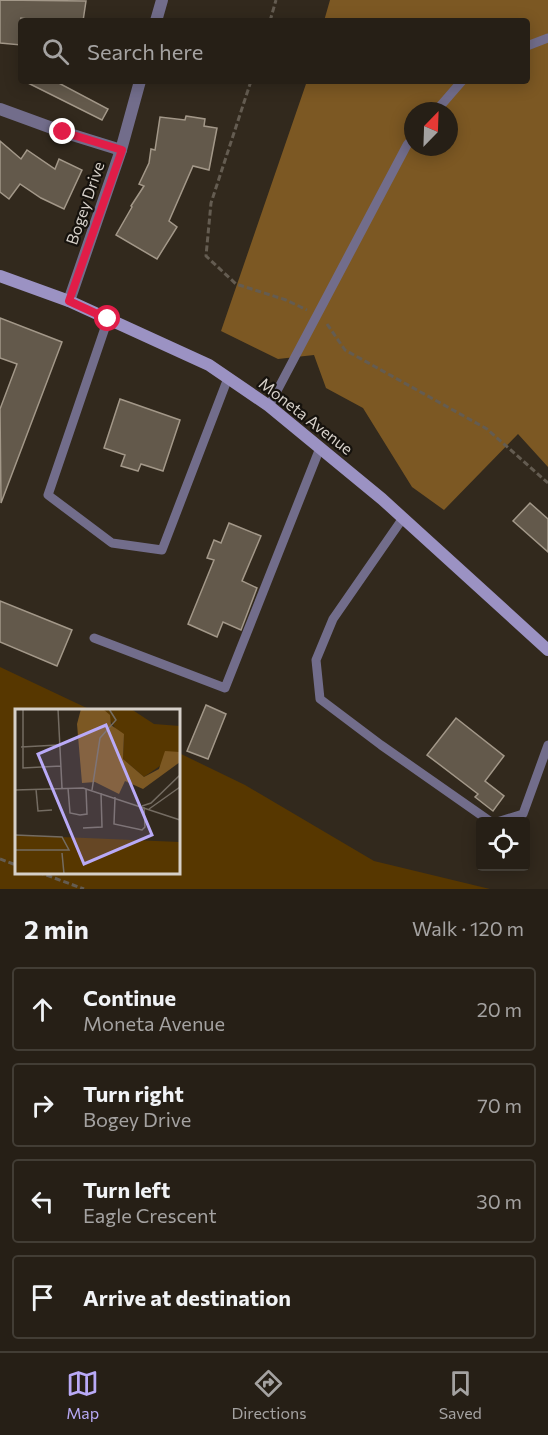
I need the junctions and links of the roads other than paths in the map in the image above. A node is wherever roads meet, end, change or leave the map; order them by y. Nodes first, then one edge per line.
1 (162, 0) edge
2 (157, 18) edge
3 (548, 38) edge
4 (530, 45) edge
5 (139, 84) edge
6 (459, 84) edge
7 (444, 102) edge
8 (0, 109) edge
9 (122, 150) junction
10 (404, 152) edge
11 (0, 276) edge
12 (69, 301) junction
13 (108, 319) junction
14 (228, 378) junction
15 (269, 406) junction
16 (320, 448) junction
17 (403, 518) junction
18 (94, 638) dead end
19 (548, 650) edge
20 (548, 745) edge
21 (484, 817) edge
22 (514, 817) edge

1 - 2 street
3 - 4 lane
5 - 9 street, Bogey Drive
6 - 7 lane
8 - 9 street
9 - 12 street, Bogey Drive
10 - 15 lane
11 - 12 street, Moneta Avenue
12 - 13 street, Moneta Avenue
13 - 14 street, Moneta Avenue
13 - 14 lane
14 - 15 street, Moneta Avenue
15 - 16 street, Moneta Avenue
16 - 17 street, Moneta Avenue
16 - 18 lane
17 - 19 street, Moneta Avenue
17 - 21 lane
20 - 22 lane

